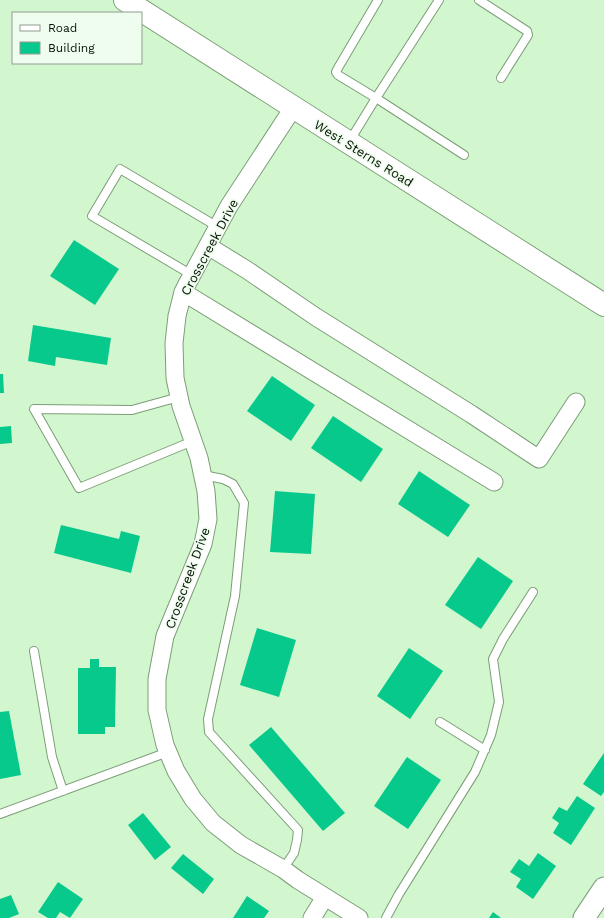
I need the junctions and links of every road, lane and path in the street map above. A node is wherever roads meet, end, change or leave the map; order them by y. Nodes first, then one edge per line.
1 (125, 0) edge
2 (378, 0) edge
3 (439, 0) edge
4 (478, 0) edge
5 (501, 78) dead end
6 (376, 98) junction
7 (293, 108) junction
8 (349, 143) junction
9 (464, 155) dead end
10 (218, 227) junction
11 (208, 246) junction
12 (192, 275) junction
13 (183, 292) junction
14 (604, 305) edge
15 (179, 397) junction
16 (576, 402) dead end
17 (193, 441) junction
18 (203, 475) junction
19 (494, 482) dead end
20 (533, 592) dead end
21 (34, 651) dead end
22 (440, 722) dead end
23 (484, 750) junction
24 (168, 752) junction
25 (63, 791) junction
26 (0, 814) edge
27 (283, 869) junction
28 (604, 888) edge
29 (325, 897) junction
30 (312, 918) edge
31 (359, 918) edge
32 (386, 918) edge
33 (584, 918) edge

1 - 7 main road, West Sterns Road
2 - 6 lane
3 - 6 lane
4 - 5 lane
6 - 8 lane
6 - 9 lane
7 - 8 main road, West Sterns Road
7 - 10 street, Crosscreek Drive
8 - 14 main road, West Sterns Road
10 - 11 street, Crosscreek Drive
10 - 12 lane
11 - 12 street, Crosscreek Drive
11 - 16 street
12 - 13 street, Crosscreek Drive
13 - 15 street, Crosscreek Drive
13 - 19 street
15 - 17 street, Crosscreek Drive
15 - 17 lane
17 - 18 street, Crosscreek Drive
18 - 24 street, Crosscreek Drive
18 - 27 lane
20 - 23 lane
21 - 25 lane
22 - 23 lane
23 - 32 lane
24 - 25 lane
24 - 27 street, Crosscreek Drive
25 - 26 lane
27 - 29 street, Crosscreek Drive
28 - 33 street
29 - 30 street
29 - 31 street, Crosscreek Drive

